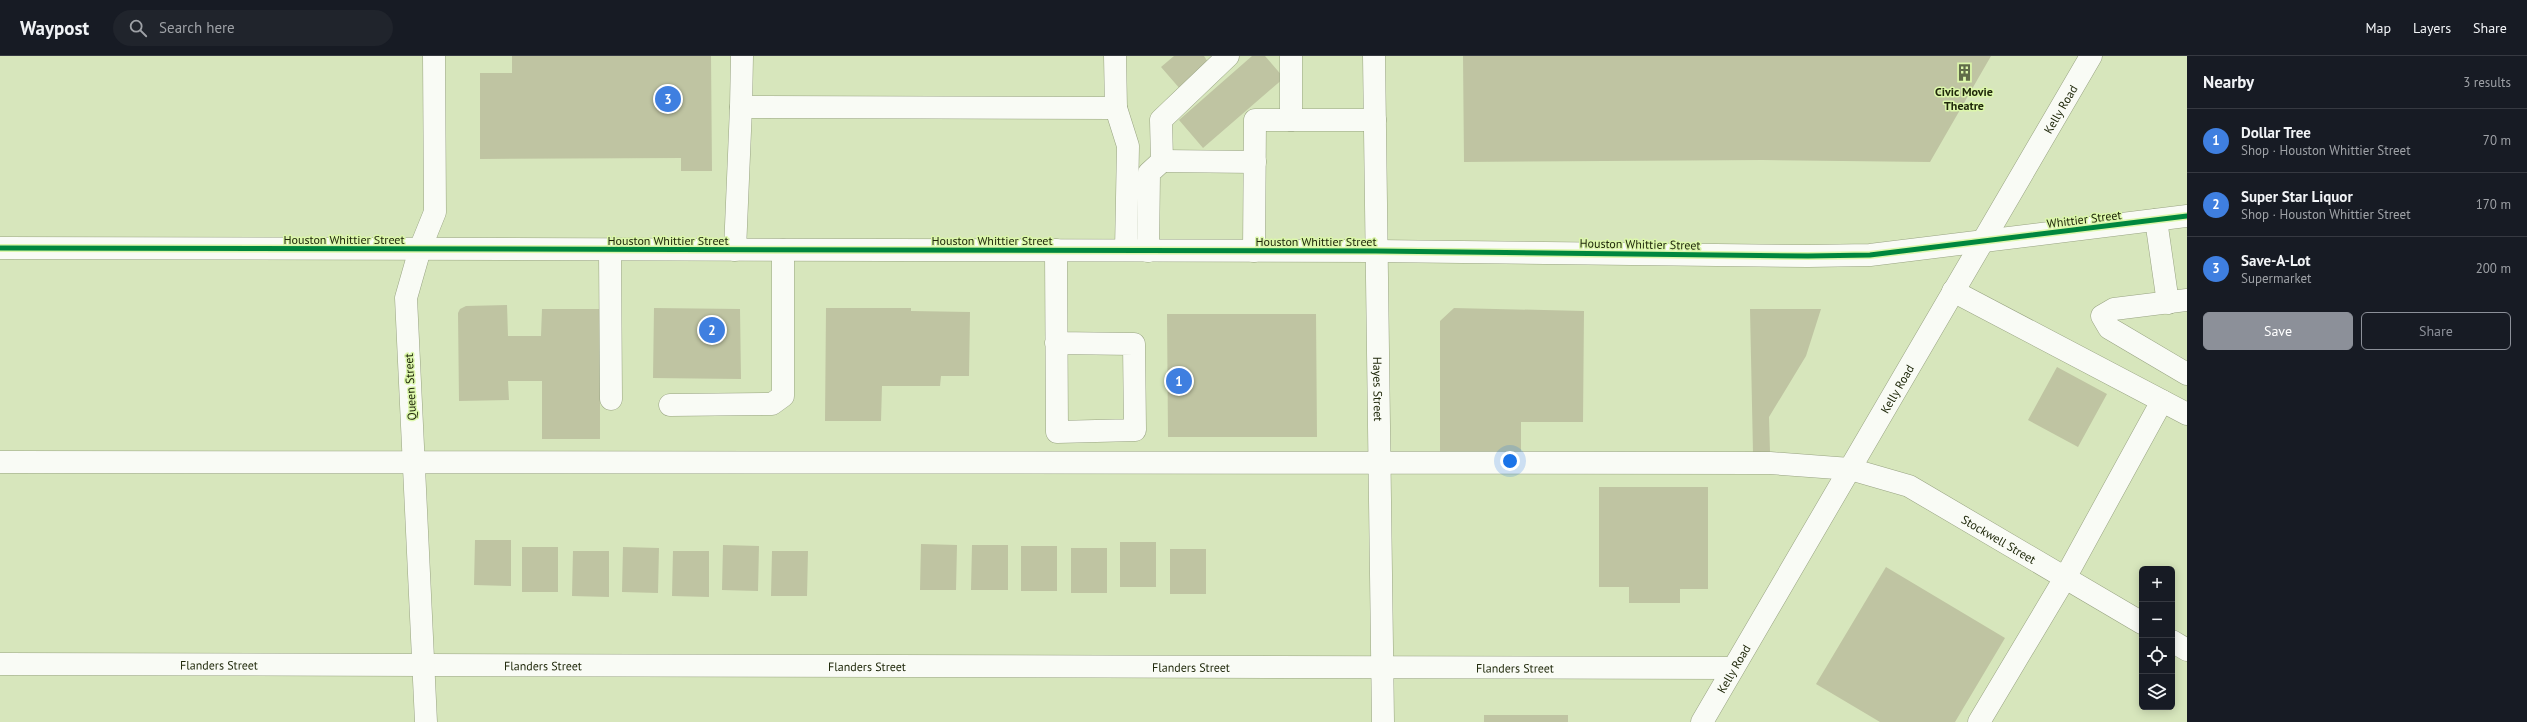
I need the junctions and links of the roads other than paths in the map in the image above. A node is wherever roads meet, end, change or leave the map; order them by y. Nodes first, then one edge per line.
1 (434, 56) edge
2 (742, 56) edge
3 (1115, 56) edge
4 (1228, 56) edge
5 (1291, 56) edge
6 (1374, 56) edge
7 (2091, 56) edge
8 (741, 107) junction
9 (1116, 108) junction
10 (1291, 120) junction
11 (1375, 120) junction
12 (1162, 161) junction
13 (1255, 162) junction
14 (2187, 216) edge
15 (2156, 220) junction
16 (1982, 241) junction
17 (0, 248) edge
18 (420, 249) junction
19 (610, 250) junction
20 (735, 250) junction
21 (783, 250) junction
22 (1056, 250) junction
23 (1126, 250) junction
24 (1148, 251) junction
25 (1254, 251) junction
26 (1376, 251) junction
27 (1953, 291) junction
28 (2177, 302) edge
29 (1056, 344) junction
30 (2187, 374) edge
31 (611, 400) dead end
32 (2162, 401) junction
33 (670, 405) dead end
34 (2187, 414) edge
35 (1057, 432) junction
36 (414, 461) junction
37 (0, 462) edge
38 (1057, 462) junction
39 (1379, 463) junction
40 (1850, 469) junction
41 (2065, 578) junction
42 (2139, 621) edge
43 (2175, 643) edge
44 (2187, 650) edge
45 (0, 664) edge
46 (423, 666) junction
47 (1382, 668) junction
48 (1734, 668) junction
49 (426, 722) edge
50 (1382, 722) edge
51 (1702, 722) edge
52 (1979, 722) edge

1 - 18 street, Queen Street
2 - 8 street
3 - 9 street
4 - 12 street
5 - 10 street
6 - 11 street, Hayes Street
7 - 16 street, Kelly Road
8 - 9 street
8 - 20 street
9 - 23 street
10 - 11 street
10 - 13 street
11 - 26 street, Hayes Street
12 - 13 street
12 - 24 street
13 - 25 street
14 - 15 street, Whittier Street
15 - 16 street, Whittier Street
15 - 28 street
16 - 26 street, Houston Whittier Street
16 - 27 street, Kelly Road
17 - 18 street, Houston Whittier Street
18 - 19 street, Houston Whittier Street
18 - 36 street, Queen Street
19 - 20 street, Houston Whittier Street
19 - 31 street
20 - 21 street, Houston Whittier Street
21 - 22 street, Houston Whittier Street
21 - 33 street
22 - 23 street, Houston Whittier Street
22 - 29 street
23 - 24 street, Houston Whittier Street
24 - 25 street, Houston Whittier Street
25 - 26 street, Houston Whittier Street
26 - 39 street, Hayes Street
27 - 32 street
27 - 40 street, Kelly Road
28 - 30 street
29 - 35 street
29 - 35 street
32 - 34 street
32 - 41 street
35 - 38 street
36 - 37 street, Stockwell Street
36 - 38 street, Stockwell Street
36 - 46 street, Queen Street
38 - 39 street, Stockwell Street
39 - 40 street, Stockwell Street
39 - 47 street, Hayes Street
40 - 41 street, Stockwell Street
40 - 48 street, Kelly Road
41 - 42 street, Stockwell Street
41 - 52 street
43 - 44 street
45 - 46 street, Flanders Street
46 - 47 street, Flanders Street
46 - 49 street, Queen Street
47 - 48 street, Flanders Street
47 - 50 street, Hayes Street
48 - 51 street, Kelly Road

